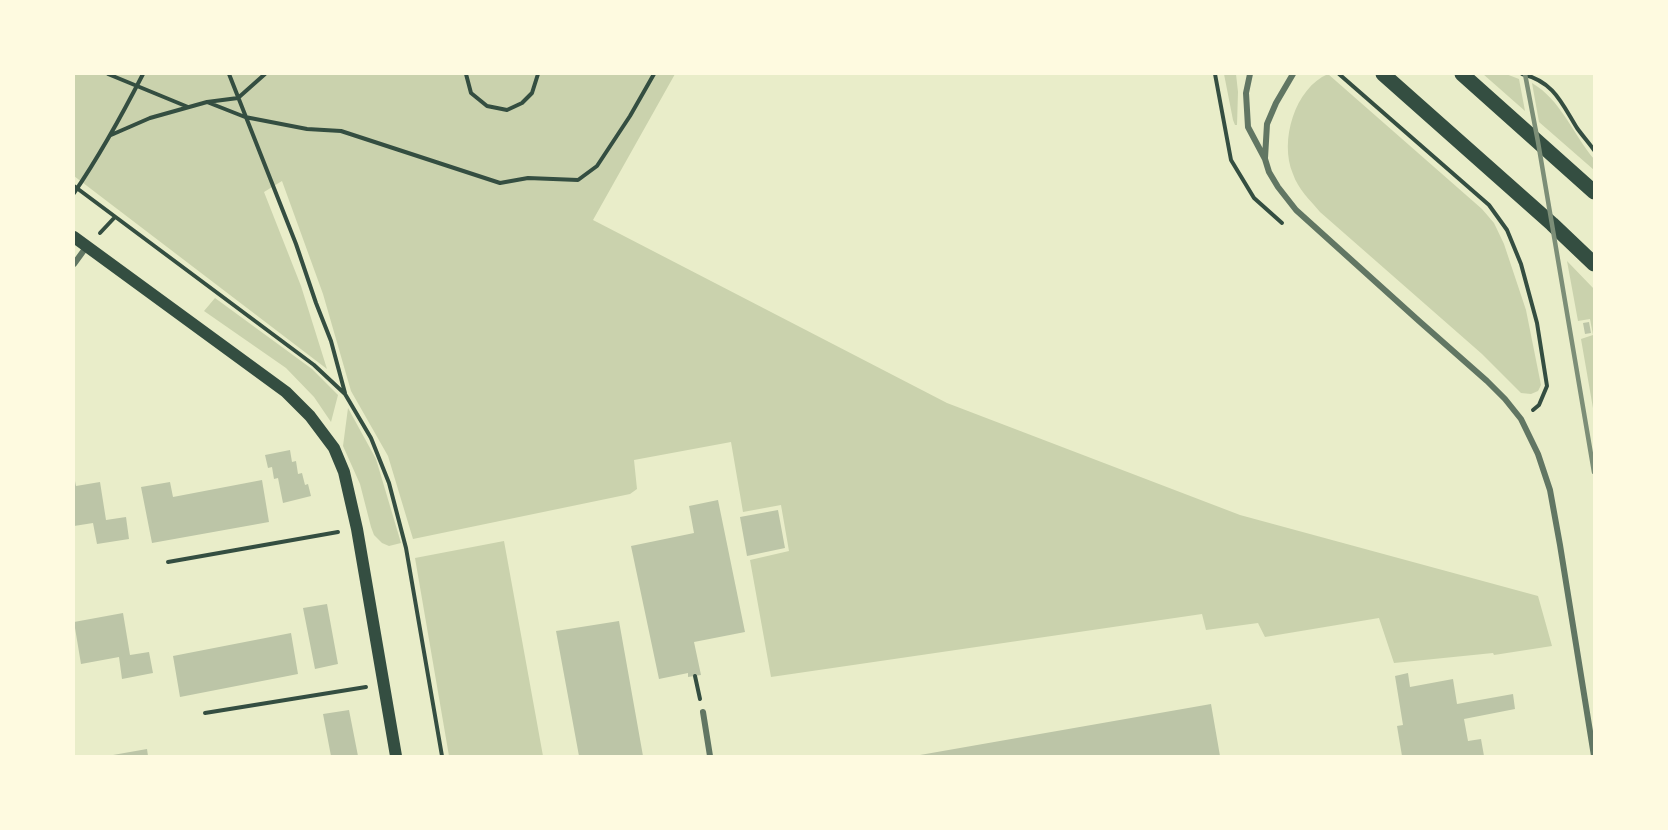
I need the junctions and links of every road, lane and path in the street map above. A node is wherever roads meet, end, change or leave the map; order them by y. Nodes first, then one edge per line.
1 (108, 74) edge
2 (143, 74) edge
3 (229, 74) edge
4 (265, 74) edge
5 (466, 74) edge
6 (537, 74) edge
7 (654, 74) edge
8 (1250, 74) edge
9 (1293, 74) edge
10 (1339, 74) edge
11 (1383, 74) edge
12 (1462, 74) edge
13 (1522, 74) edge
14 (1537, 76) edge
15 (137, 85) junction
16 (238, 98) junction
17 (207, 102) junction
18 (189, 107) junction
19 (245, 117) junction
20 (111, 135) junction
21 (1594, 150) edge
22 (1265, 159) junction
23 (1594, 192) edge
24 (74, 193) edge
25 (74, 237) edge
26 (87, 246) junction
27 (74, 264) edge
28 (1594, 264) edge
29 (345, 394) dead end
30 (1521, 419) junction
31 (357, 529) junction
32 (168, 562) dead end
33 (384, 684) junction
34 (703, 712) dead end
35 (205, 713) dead end
36 (396, 756) edge
37 (710, 756) edge
38 (1594, 756) edge

1 - 15 path
2 - 15 path
3 - 16 path
4 - 16 path
5 - 6 path
7 - 19 path
8 - 22 street
9 - 22 street
10 - 30 path
11 - 28 main road
12 - 23 main road
13 - 14 path
14 - 21 path
15 - 18 path
15 - 20 path
16 - 17 path
16 - 19 path
17 - 18 path
17 - 19 path
18 - 20 path
19 - 29 path
20 - 24 path
22 - 30 street
25 - 26 main road
26 - 27 street
26 - 31 main road
30 - 38 street
31 - 32 path
31 - 33 main road
33 - 35 path
33 - 36 main road
34 - 37 street

